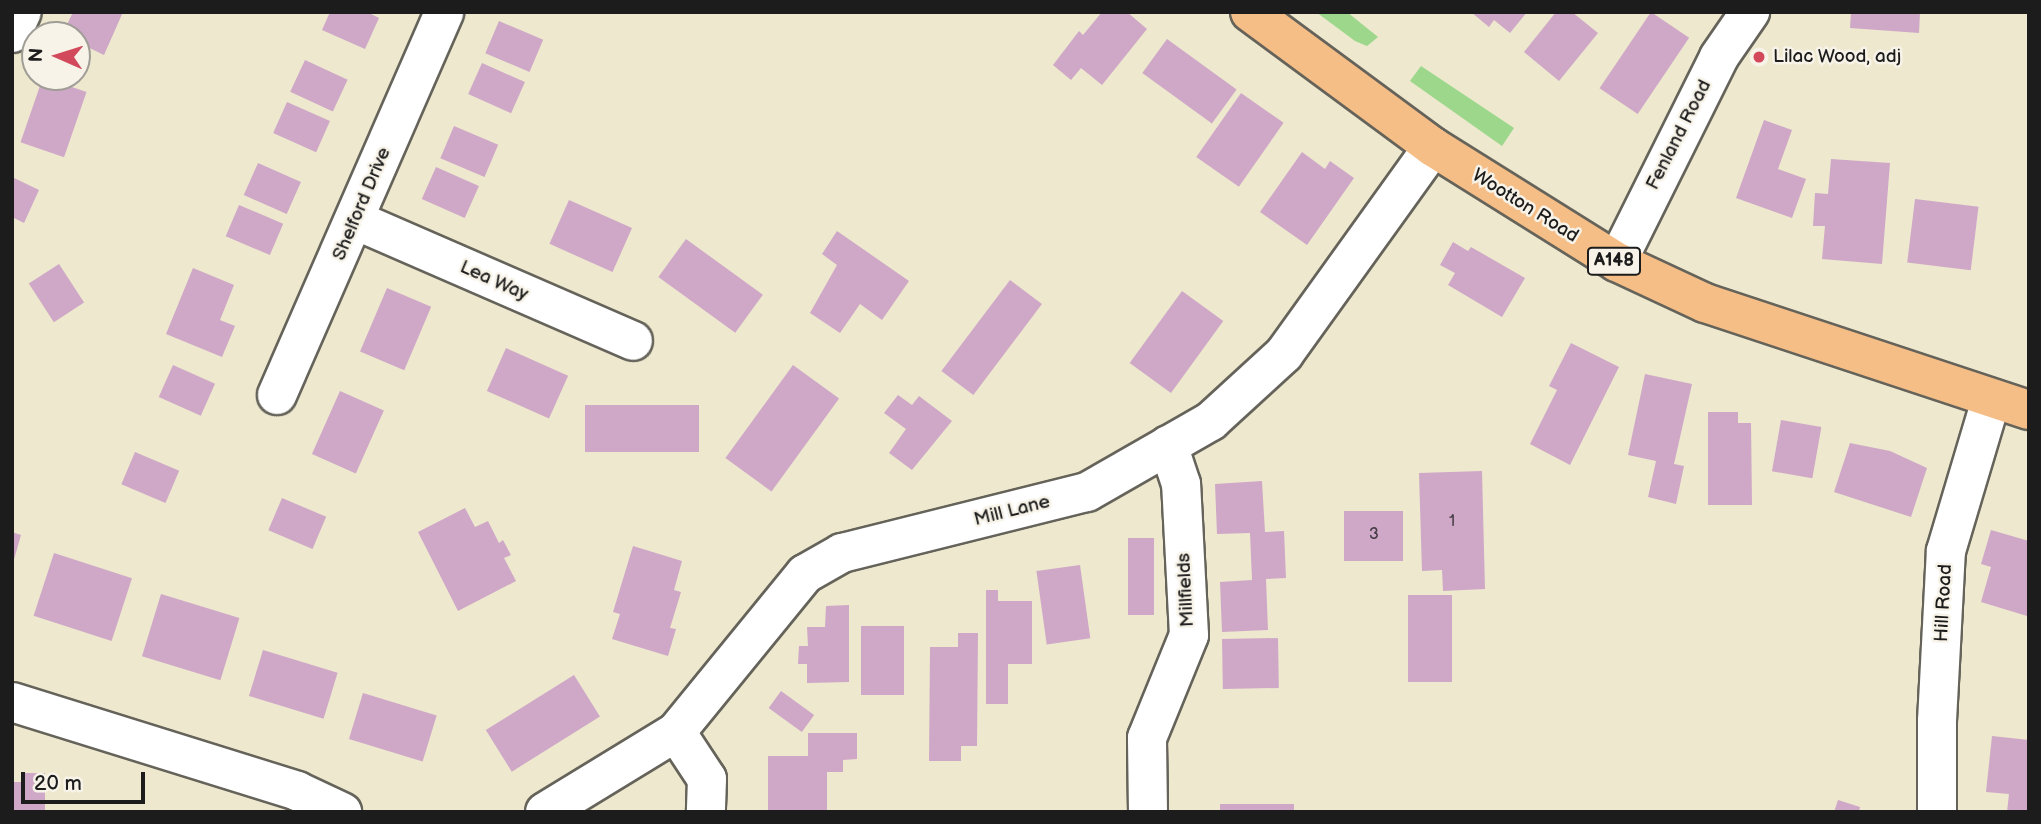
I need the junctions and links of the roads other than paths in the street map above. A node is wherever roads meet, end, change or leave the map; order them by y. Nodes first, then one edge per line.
1 (22, 12) edge
2 (444, 12) edge
3 (1250, 12) edge
4 (1750, 12) edge
5 (12, 33) edge
6 (1433, 146) junction
7 (355, 220) junction
8 (1617, 262) junction
9 (633, 341) dead end
10 (277, 395) dead end
11 (1990, 400) junction
12 (2029, 410) edge
13 (1168, 445) junction
14 (12, 702) edge
15 (676, 732) junction
16 (342, 812) edge
17 (545, 812) edge
18 (706, 812) edge
19 (1148, 812) edge
20 (1937, 812) edge

1 - 5 street
2 - 7 street, Shelford Drive
3 - 6 main road, Wootton Road / A148
4 - 8 street, Fenland Road
6 - 8 main road, Wootton Road / A148
6 - 13 street, Mill Lane
7 - 9 street, Lea Way
7 - 10 street, Shelford Drive
8 - 11 main road, Wootton Road / A148
11 - 12 main road, Wootton Road / A148
11 - 20 street, Hill Road
13 - 15 street, Mill Lane
13 - 19 street, Millfields
14 - 16 street
15 - 17 street, Mill Lane
15 - 18 street

